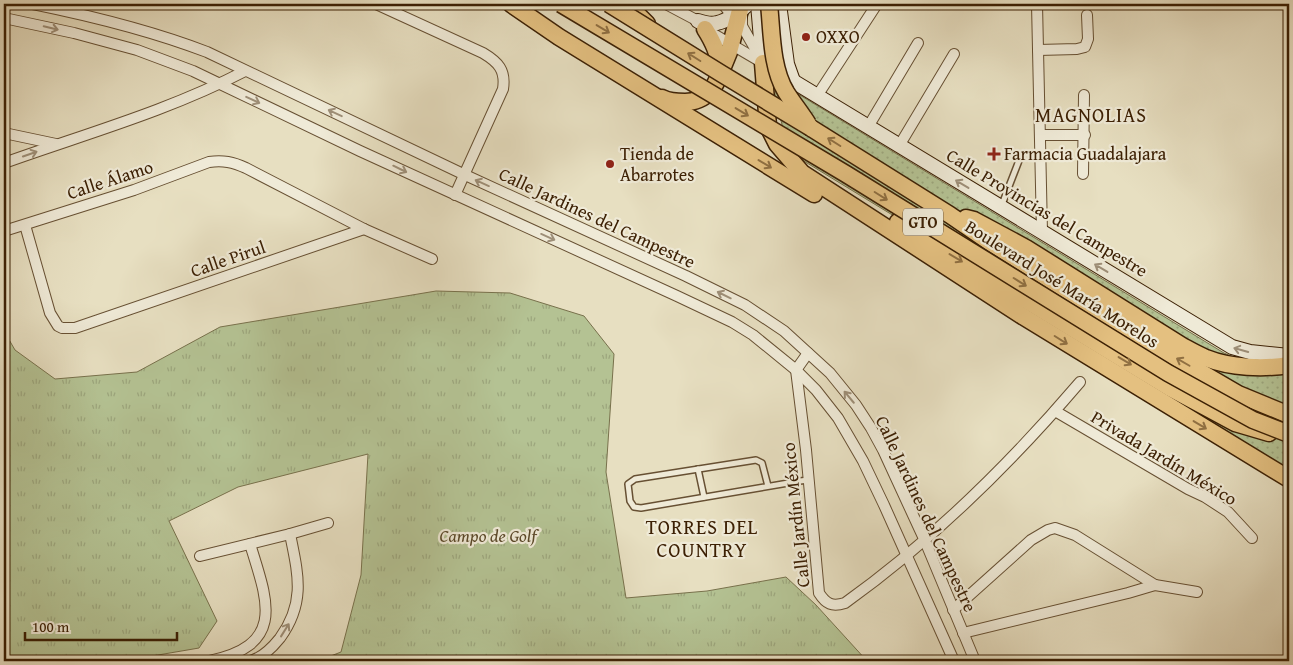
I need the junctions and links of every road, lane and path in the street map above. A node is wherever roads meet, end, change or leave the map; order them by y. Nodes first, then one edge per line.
1 (33, 4) edge
2 (376, 4) edge
3 (511, 4) edge
4 (561, 4) edge
5 (609, 4) edge
6 (626, 4) edge
7 (666, 4) edge
8 (723, 4) edge
9 (758, 4) edge
10 (770, 4) edge
11 (779, 4) edge
12 (877, 4) edge
13 (1037, 4) edge
14 (740, 13) edge
15 (1088, 15) dead end
16 (4, 18) edge
17 (701, 25) junction
18 (660, 35) junction
19 (918, 44) dead end
20 (732, 45) junction
21 (1038, 50) junction
22 (954, 54) dead end
23 (762, 63) junction
24 (246, 71) junction
25 (716, 80) junction
26 (793, 81) junction
27 (220, 84) junction
28 (649, 92) junction
29 (1084, 95) dead end
30 (817, 96) junction
31 (868, 127) junction
32 (811, 128) junction
33 (4, 133) edge
34 (1040, 136) junction
35 (1085, 136) junction
36 (57, 144) junction
37 (899, 146) junction
38 (784, 154) junction
39 (1020, 158) dead end
40 (4, 163) edge
41 (463, 174) junction
42 (1083, 174) dead end
43 (455, 195) junction
44 (1001, 207) junction
45 (950, 215) junction
46 (25, 225) junction
47 (364, 229) junction
48 (4, 231) edge
49 (1042, 232) junction
50 (432, 259) dead end
51 (1024, 317) junction
52 (808, 352) junction
53 (1289, 356) edge
54 (1289, 365) edge
55 (796, 370) junction
56 (1080, 382) dead end
57 (1055, 411) junction
58 (1289, 415) edge
59 (1289, 436) edge
60 (698, 469) junction
61 (1289, 479) edge
62 (809, 480) junction
63 (768, 486) junction
64 (704, 497) junction
65 (328, 523) dead end
66 (290, 534) junction
67 (1252, 538) dead end
68 (925, 542) junction
69 (250, 544) junction
70 (907, 555) junction
71 (200, 556) dead end
72 (1155, 585) junction
73 (1197, 592) dead end
74 (953, 610) junction
75 (963, 633) junction
76 (227, 660) edge
77 (209, 661) edge
78 (250, 661) edge
79 (954, 661) edge
80 (976, 661) edge

1 - 24 street, Calle Jardines del Campestre
2 - 41 street
3 - 28 main road
4 -> 59 main road, Boulevard José María Morelos / GTO, bridge
5 - 18 main road, Boulevard José María Morelos / GTO, bridge
6 - 18 main road, bridge
7 - 17 street
8 - 14 street
9 - 23 street
10 - 32 main road, bridge
11 - 26 street
12 - 30 street
13 - 21 street
14 - 17 street
14 - 20 main road
14 - 23 street
15 - 21 street
16 -> 27 street, Calle Jardines del Campestre
17 - 20 street
17 - 25 main road
32 -> 18 main road, Boulevard José María Morelos / GTO, bridge
19 - 31 street
20 - 23 street
20 - 25 main road
21 - 34 street
22 - 37 street
23 - 26 street, Calle Provincias del Campestre
23 - 38 main road
24 - 27 street
41 -> 24 street, Calle Jardines del Campestre
25 - 28 main road
26 - 30 street, Calle Provincias del Campestre
27 - 36 street
27 -> 43 street, Calle Jardines del Campestre
28 -> 51 main road
29 - 35 street
30 - 31 street, Calle Provincias del Campestre
31 - 37 street, Calle Provincias del Campestre
45 -> 32 main road, Boulevard José María Morelos / GTO
33 - 36 street
34 - 35 street
34 - 49 street
35 - 42 street
40 -> 36 street
44 -> 37 street, Calle Provincias del Campestre
38 - 51 main road
38 -> 59 main road
39 - 44 lane
41 - 43 street
52 -> 41 street, Calle Jardines del Campestre
43 -> 55 street, Calle Jardines del Campestre
44 - 49 street, Calle Provincias del Campestre
45 - 54 main road
58 -> 45 main road, Boulevard José María Morelos / GTO
46 - 47 street, Calle Álamo
46 - 47 street, Calle Pirul
46 - 48 street, Calle Álamo
47 - 50 street
53 -> 49 street, Calle Provincias del Campestre
51 -> 61 main road
52 - 55 street
68 -> 52 street, Calle Jardines del Campestre
55 - 62 street, Calle Jardín México
55 - 70 street, Calle Jardines del Campestre
56 - 57 street, Calle Jardín México
57 - 67 street, Privada Jardín México
57 - 68 street, Calle Jardín México
60 - 63 lane
60 - 64 lane
60 - 64 lane
62 - 63 lane
62 - 70 street, Calle Jardín México
63 - 64 lane
65 - 66 street
66 - 69 street
78 -> 66 street
68 - 70 street, Calle Jardín México
68 - 74 street, Calle Jardines del Campestre
69 - 71 street
69 - 76 street
70 - 79 street, Calle Jardines del Campestre
72 - 73 street
72 - 74 street
72 - 75 street
74 - 75 street, Calle Jardines del Campestre
75 - 80 street, Calle Jardines del Campestre
76 - 77 street

